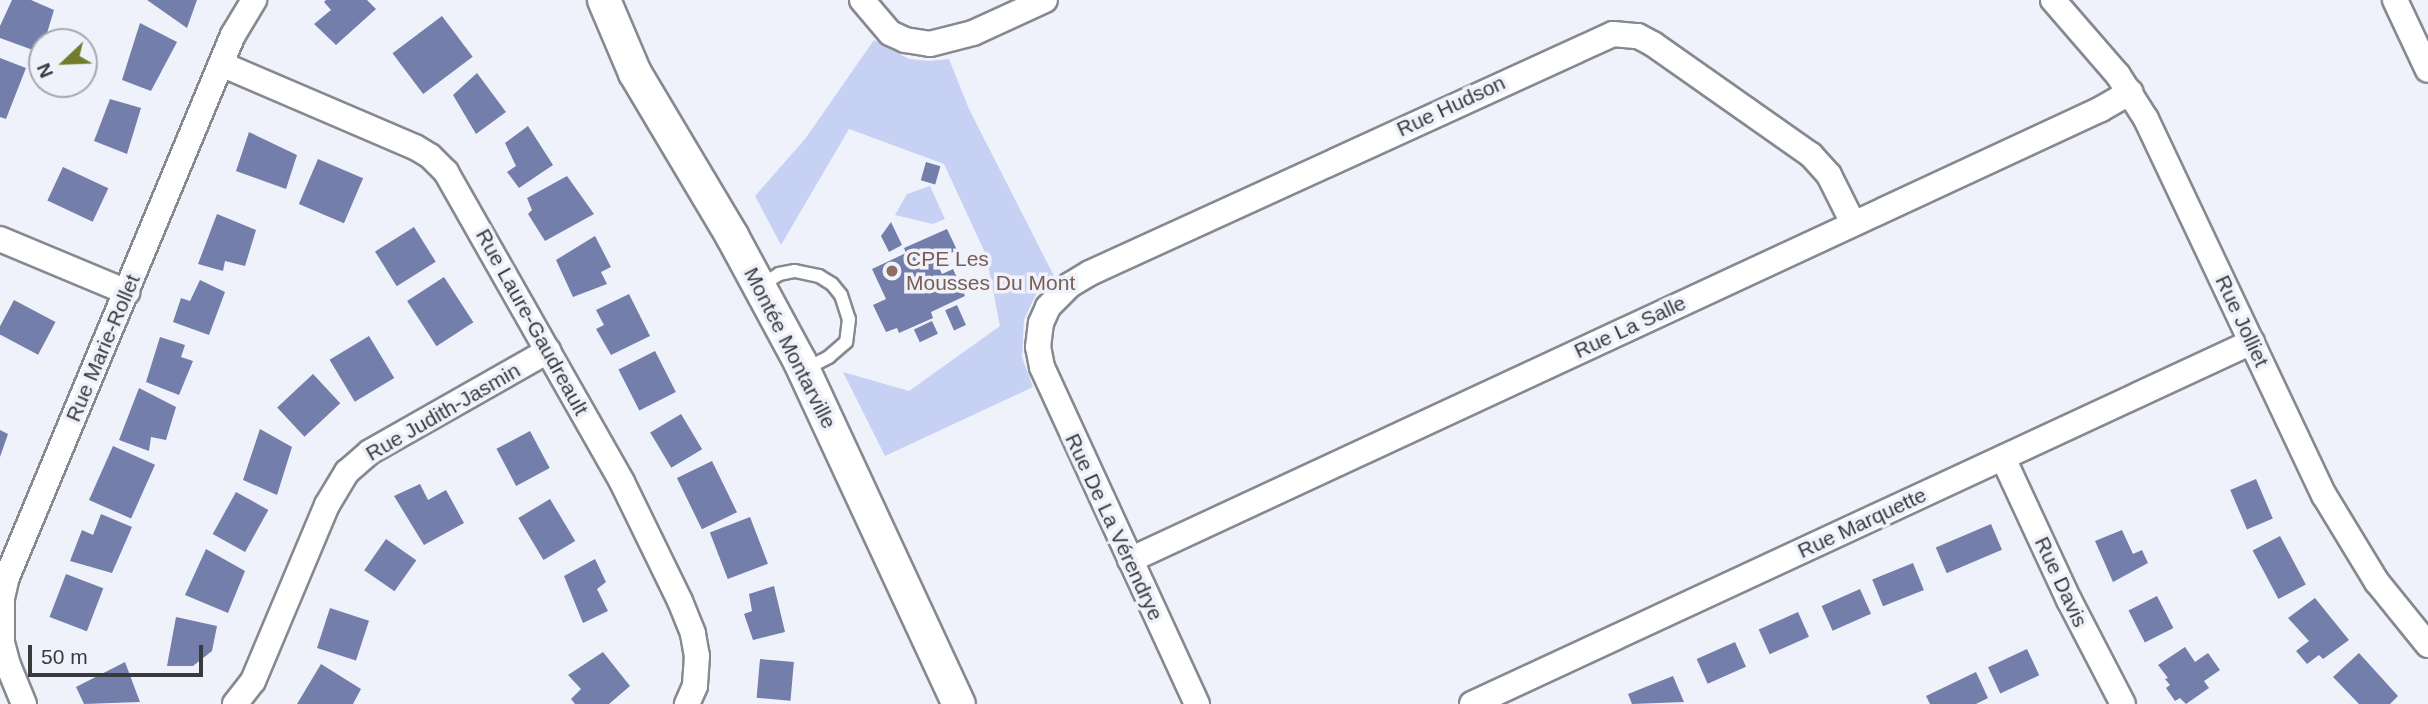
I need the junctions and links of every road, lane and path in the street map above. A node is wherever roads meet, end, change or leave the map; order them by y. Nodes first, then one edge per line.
1 (254, 0) edge
2 (604, 0) edge
3 (862, 0) edge
4 (1045, 0) edge
5 (2053, 0) edge
6 (2395, 0) edge
7 (221, 64) junction
8 (2428, 71) edge
9 (2130, 92) junction
10 (1853, 223) junction
11 (0, 239) edge
12 (760, 287) junction
13 (127, 292) junction
14 (2252, 342) junction
15 (1038, 347) joint
16 (548, 351) junction
17 (804, 370) junction
18 (2003, 458) junction
19 (11, 532) edge
20 (1130, 560) junction
21 (2428, 645) edge
22 (2115, 702) edge
23 (24, 704) edge
24 (235, 704) edge
25 (687, 704) edge
26 (959, 704) edge
27 (1196, 704) edge
28 (1472, 704) edge

1 - 7 street, Rue Marie-Rollet
2 - 12 street, Montée Montarville
3 - 4 street
5 - 9 street, Rue Jolliet
6 - 8 street
7 - 13 street, Rue Marie-Rollet
7 - 16 street, Rue Laure-Gaudreault
9 - 10 street, Rue La Salle
9 - 14 street, Rue Jolliet
10 - 15 street, Rue Hudson
10 - 20 street, Rue La Salle
11 - 13 street
12 - 17 street, Montée Montarville
12 - 17 lane
13 - 19 street, Rue Marie-Rollet
14 - 18 street, Rue Marquette
14 - 21 street, Rue Jolliet
15 - 20 street, Rue De La Vérendrye
16 - 24 street, Rue Judith-Jasmin
16 - 25 street, Rue Laure-Gaudreault
17 - 26 street, Montée Montarville
18 - 22 street, Rue Davis
18 - 28 street, Rue Marquette
19 - 23 street, Rue Marie-Rollet
20 - 27 street, Rue De La Vérendrye

